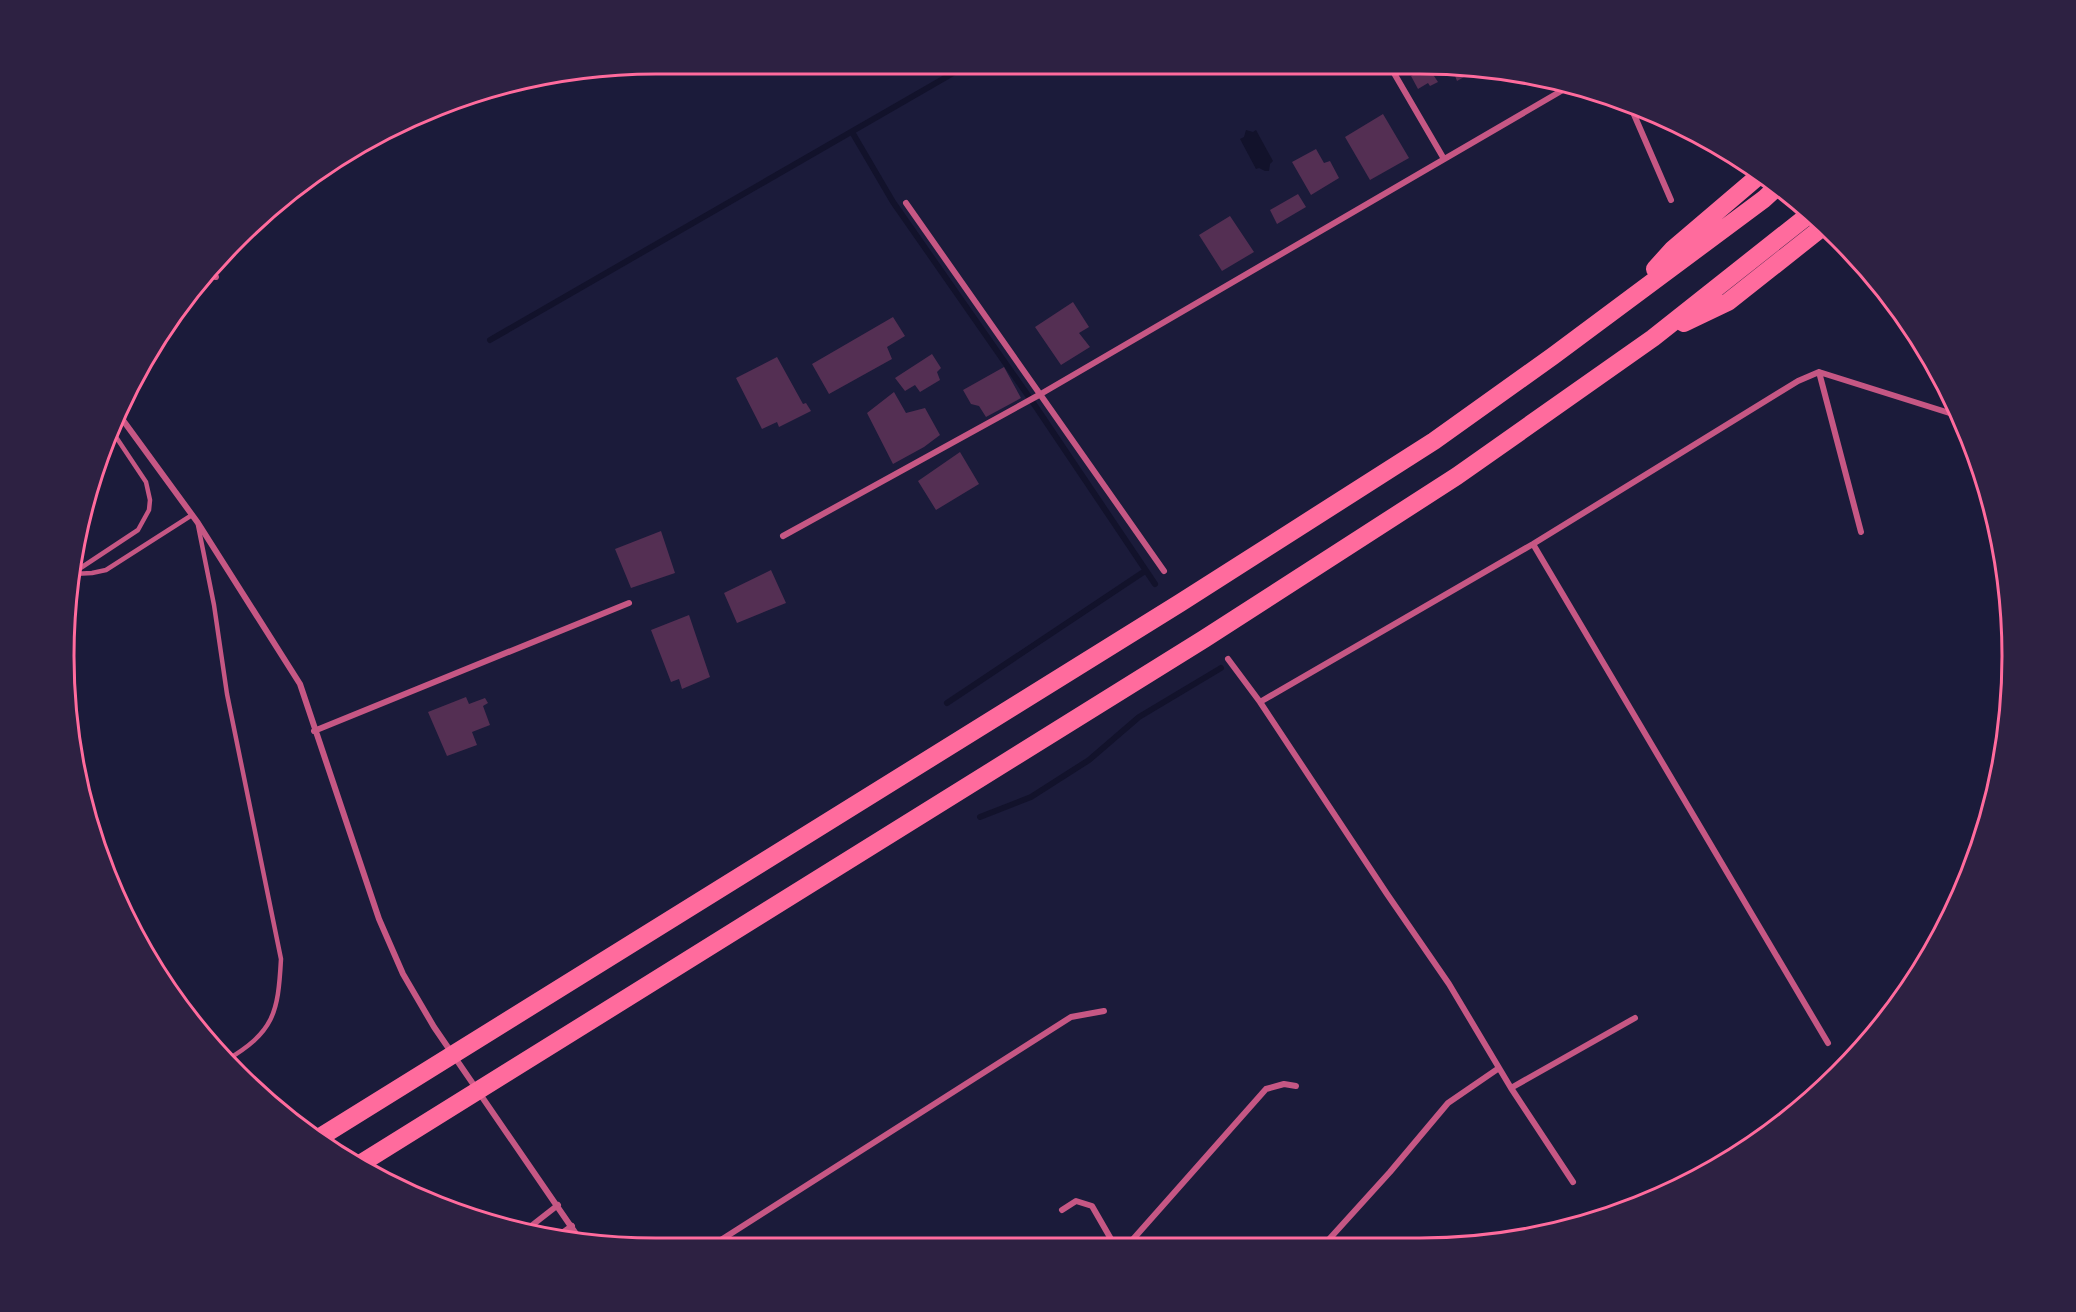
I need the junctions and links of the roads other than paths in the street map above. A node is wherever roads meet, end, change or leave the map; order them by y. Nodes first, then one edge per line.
1 (1394, 74) edge
2 (1561, 91) edge
3 (1634, 114) edge
4 (1444, 159) junction
5 (1755, 179) edge
6 (1772, 192) edge
7 (1671, 200) dead end
8 (906, 203) dead end
9 (1804, 218) edge
10 (1818, 231) edge
11 (1629, 298) junction
12 (1653, 338) junction
13 (1819, 372) junction
14 (1039, 395) junction
15 (1949, 413) edge
16 (124, 421) edge
17 (116, 437) edge
18 (192, 515) junction
19 (198, 523) junction
20 (1861, 532) dead end
21 (783, 536) dead end
22 (1533, 544) junction
23 (80, 569) edge
24 (1164, 571) dead end
25 (79, 574) edge
26 (629, 603) dead end
27 (1228, 659) dead end
28 (1260, 702) junction
29 (314, 731) junction
30 (1104, 1011) dead end
31 (1635, 1018) dead end
32 (1828, 1043) dead end
33 (233, 1056) edge
34 (1499, 1068) junction
35 (1296, 1086) dead end
36 (1511, 1088) junction
37 (324, 1134) edge
38 (366, 1160) edge
39 (1573, 1182) dead end
40 (558, 1205) junction
41 (1062, 1210) dead end
42 (532, 1225) edge
43 (572, 1226) junction
44 (565, 1231) edge
45 (576, 1233) edge
46 (724, 1238) edge
47 (1110, 1238) edge
48 (1134, 1238) edge
49 (1330, 1238) edge

1 - 4 street
2 - 4 street
3 - 7 street
4 - 14 street
5 - 11 highway
6 - 11 highway
8 - 14 street
9 - 12 highway
10 - 12 highway
11 - 37 highway
12 - 38 highway
13 - 15 street
13 - 20 street
13 - 22 street
14 - 21 street
14 - 24 street
16 - 18 street
17 - 23 lane
18 - 19 street
18 - 25 lane
19 - 29 street
19 - 33 lane
22 - 28 street
22 - 32 street
26 - 29 street
27 - 28 street
28 - 34 street
29 - 40 street
30 - 46 street
31 - 36 street
34 - 36 street
34 - 49 street
35 - 48 street
36 - 39 street
40 - 42 street
40 - 43 street
41 - 47 street
43 - 44 street
43 - 45 street

